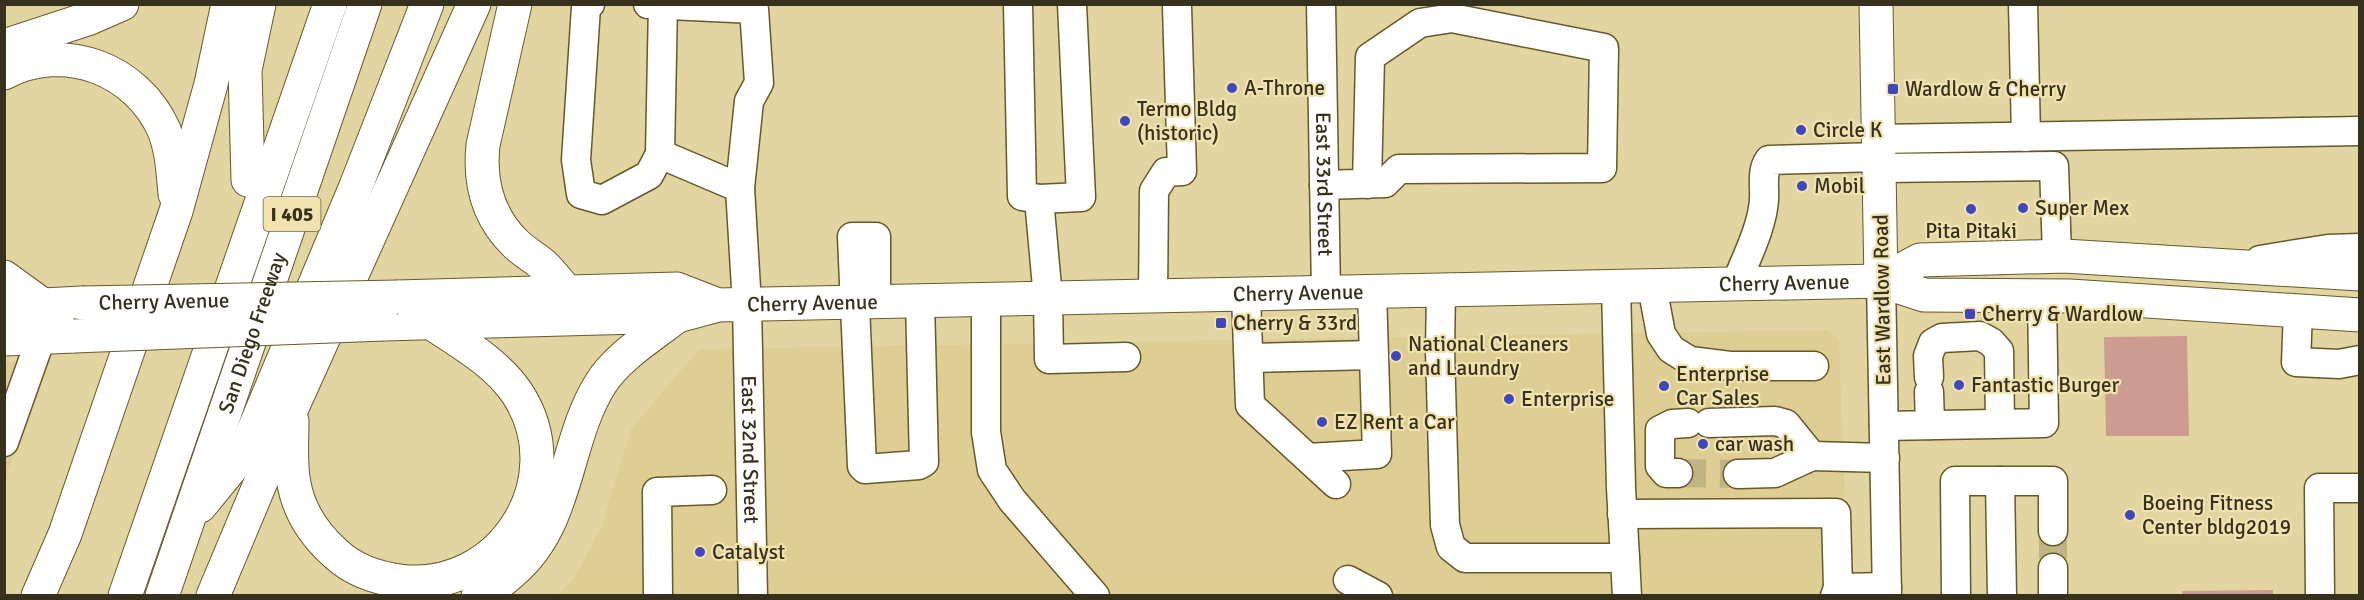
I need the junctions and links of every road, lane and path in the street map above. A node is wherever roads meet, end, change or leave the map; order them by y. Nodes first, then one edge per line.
1 (122, 4) edge
2 (228, 4) edge
3 (259, 4) edge
4 (308, 4) edge
5 (330, 4) edge
6 (365, 4) edge
7 (427, 4) edge
8 (474, 4) edge
9 (515, 4) edge
10 (590, 4) edge
11 (1018, 4) edge
12 (1072, 4) edge
13 (1321, 4) edge
14 (1876, 4) edge
15 (2023, 4) edge
16 (658, 5) edge
17 (1177, 7) dead end
18 (4, 46) edge
19 (4, 73) edge
20 (2360, 130) edge
21 (2026, 137) junction
22 (660, 154) junction
23 (1879, 155) junction
24 (248, 180) junction
25 (1367, 184) junction
26 (1324, 185) junction
27 (740, 188) junction
28 (1039, 199) junction
29 (176, 211) junction
30 (2360, 248) edge
31 (2057, 256) junction
32 (2223, 266) junction
33 (2360, 274) edge
34 (4, 277) edge
35 (1881, 281) junction
36 (1736, 284) junction
37 (1652, 286) junction
38 (1616, 287) junction
39 (1441, 290) junction
40 (1372, 291) junction
41 (567, 292) junction
42 (1326, 292) junction
43 (1246, 294) junction
44 (1154, 296) junction
45 (2042, 296) junction
46 (1048, 298) junction
47 (986, 300) junction
48 (920, 301) junction
49 (865, 302) junction
50 (732, 305) junction
51 (44, 306) junction
52 (4, 307) edge
53 (391, 310) junction
54 (2298, 311) junction
55 (2360, 315) edge
56 (677, 316) junction
57 (430, 322) junction
58 (40, 338) junction
59 (4, 339) edge
60 (1374, 356) junction
61 (1126, 357) dead end
62 (1249, 358) junction
63 (2360, 360) edge
64 (1814, 366) dead end
65 (291, 410) junction
66 (2000, 423) junction
67 (220, 424) junction
68 (1930, 425) junction
69 (1884, 426) junction
70 (4, 442) edge
71 (1812, 456) junction
72 (1308, 458) junction
73 (1885, 458) junction
74 (1678, 473) tunnel mouth
75 (1738, 474) tunnel mouth
76 (2000, 481) junction
77 (1336, 484) dead end
78 (2360, 488) edge
79 (712, 490) dead end
80 (1622, 501) junction
81 (188, 521) junction
82 (2053, 531) tunnel mouth
83 (65, 534) junction
84 (1625, 558) junction
85 (1348, 580) dead end
86 (1887, 591) edge
87 (1836, 592) edge
88 (38, 596) edge
89 (50, 596) edge
90 (105, 596) edge
91 (125, 596) edge
92 (138, 596) edge
93 (162, 596) edge
94 (213, 596) edge
95 (478, 596) edge
96 (658, 596) edge
97 (753, 596) edge
98 (1095, 596) edge
99 (1378, 596) edge
100 (1627, 596) edge
101 (1956, 596) edge
102 (2002, 596) edge
103 (2320, 596) edge

1 - 18 main road
2 - 29 main road
3 - 24 main road
4 - 24 main road, I 405
5 - 91 main road
6 - 67 main road, San Diego Freeway / I 405
7 - 81 main road
8 - 65 main road
9 - 41 main road
10 - 22 street
11 - 28 street
12 - 28 street
13 - 26 street, East 33rd Street
14 - 23 main road, East Wardlow Road
15 - 21 street
16 - 22 street
16 - 27 street, East 32nd Street
17 - 44 street
19 - 29 main road
20 - 21 street
21 - 23 street
22 - 27 street
23 - 31 street
23 - 35 main road, East Wardlow Road
23 - 36 street
24 - 90 main road, I 405
25 - 25 street
25 - 26 street
26 - 42 street, East 33rd Street
27 - 50 street, East 32nd Street
28 - 46 street
29 - 83 main road
30 - 32 street, Cherry Avenue
31 - 32 main road, Cherry Avenue
31 - 35 main road, Cherry Avenue
32 - 33 main road, Cherry Avenue
34 - 51 main road
35 - 36 main road, Cherry Avenue
35 - 45 main road, Cherry Avenue
35 - 69 street, East Wardlow Road
36 - 37 main road, Cherry Avenue
37 - 38 main road, Cherry Avenue
37 - 64 street
38 - 39 main road, Cherry Avenue
38 - 80 street
39 - 40 main road, Cherry Avenue
39 - 84 street
40 - 42 main road, Cherry Avenue
40 - 60 street
41 - 50 main road, Cherry Avenue
41 - 53 main road, Cherry Avenue
42 - 43 main road, Cherry Avenue
43 - 44 main road, Cherry Avenue
43 - 62 street
44 - 46 main road, Cherry Avenue
45 - 54 main road, Cherry Avenue
45 - 66 street
46 - 47 main road, Cherry Avenue
46 - 61 street
47 - 48 main road, Cherry Avenue
47 - 98 street
48 - 49 main road, Cherry Avenue
48 - 49 street
49 - 50 main road, Cherry Avenue
50 - 56 main road, Cherry Avenue
50 - 97 street, East 32nd Street
51 - 52 main road, Cherry Avenue
51 - 53 main road, Cherry Avenue, bridge
53 - 57 main road, Cherry Avenue
53 - 58 main road, Cherry Avenue, bridge
54 - 55 main road, Cherry Avenue
54 - 63 street
56 - 57 main road, Cherry Avenue
56 - 95 main road
57 - 65 main road
58 - 59 main road, Cherry Avenue
58 - 70 street
60 - 62 street
60 - 72 street
62 - 72 street
65 - 94 main road
66 - 68 street
66 - 68 street
67 - 81 main road, San Diego Freeway / I 405
67 - 92 main road
68 - 69 street
69 - 73 street, East Wardlow Road
71 - 73 street
71 - 74 street
71 - 75 street
72 - 77 street
73 - 86 street, East Wardlow Road
76 - 82 street
76 - 101 street
76 - 102 street
78 - 103 street
79 - 96 street
80 - 84 street
80 - 87 street
81 - 93 main road, San Diego Freeway / I 405
83 - 88 main road
83 - 89 main road
84 - 100 street
85 - 99 street
86 - 87 street

